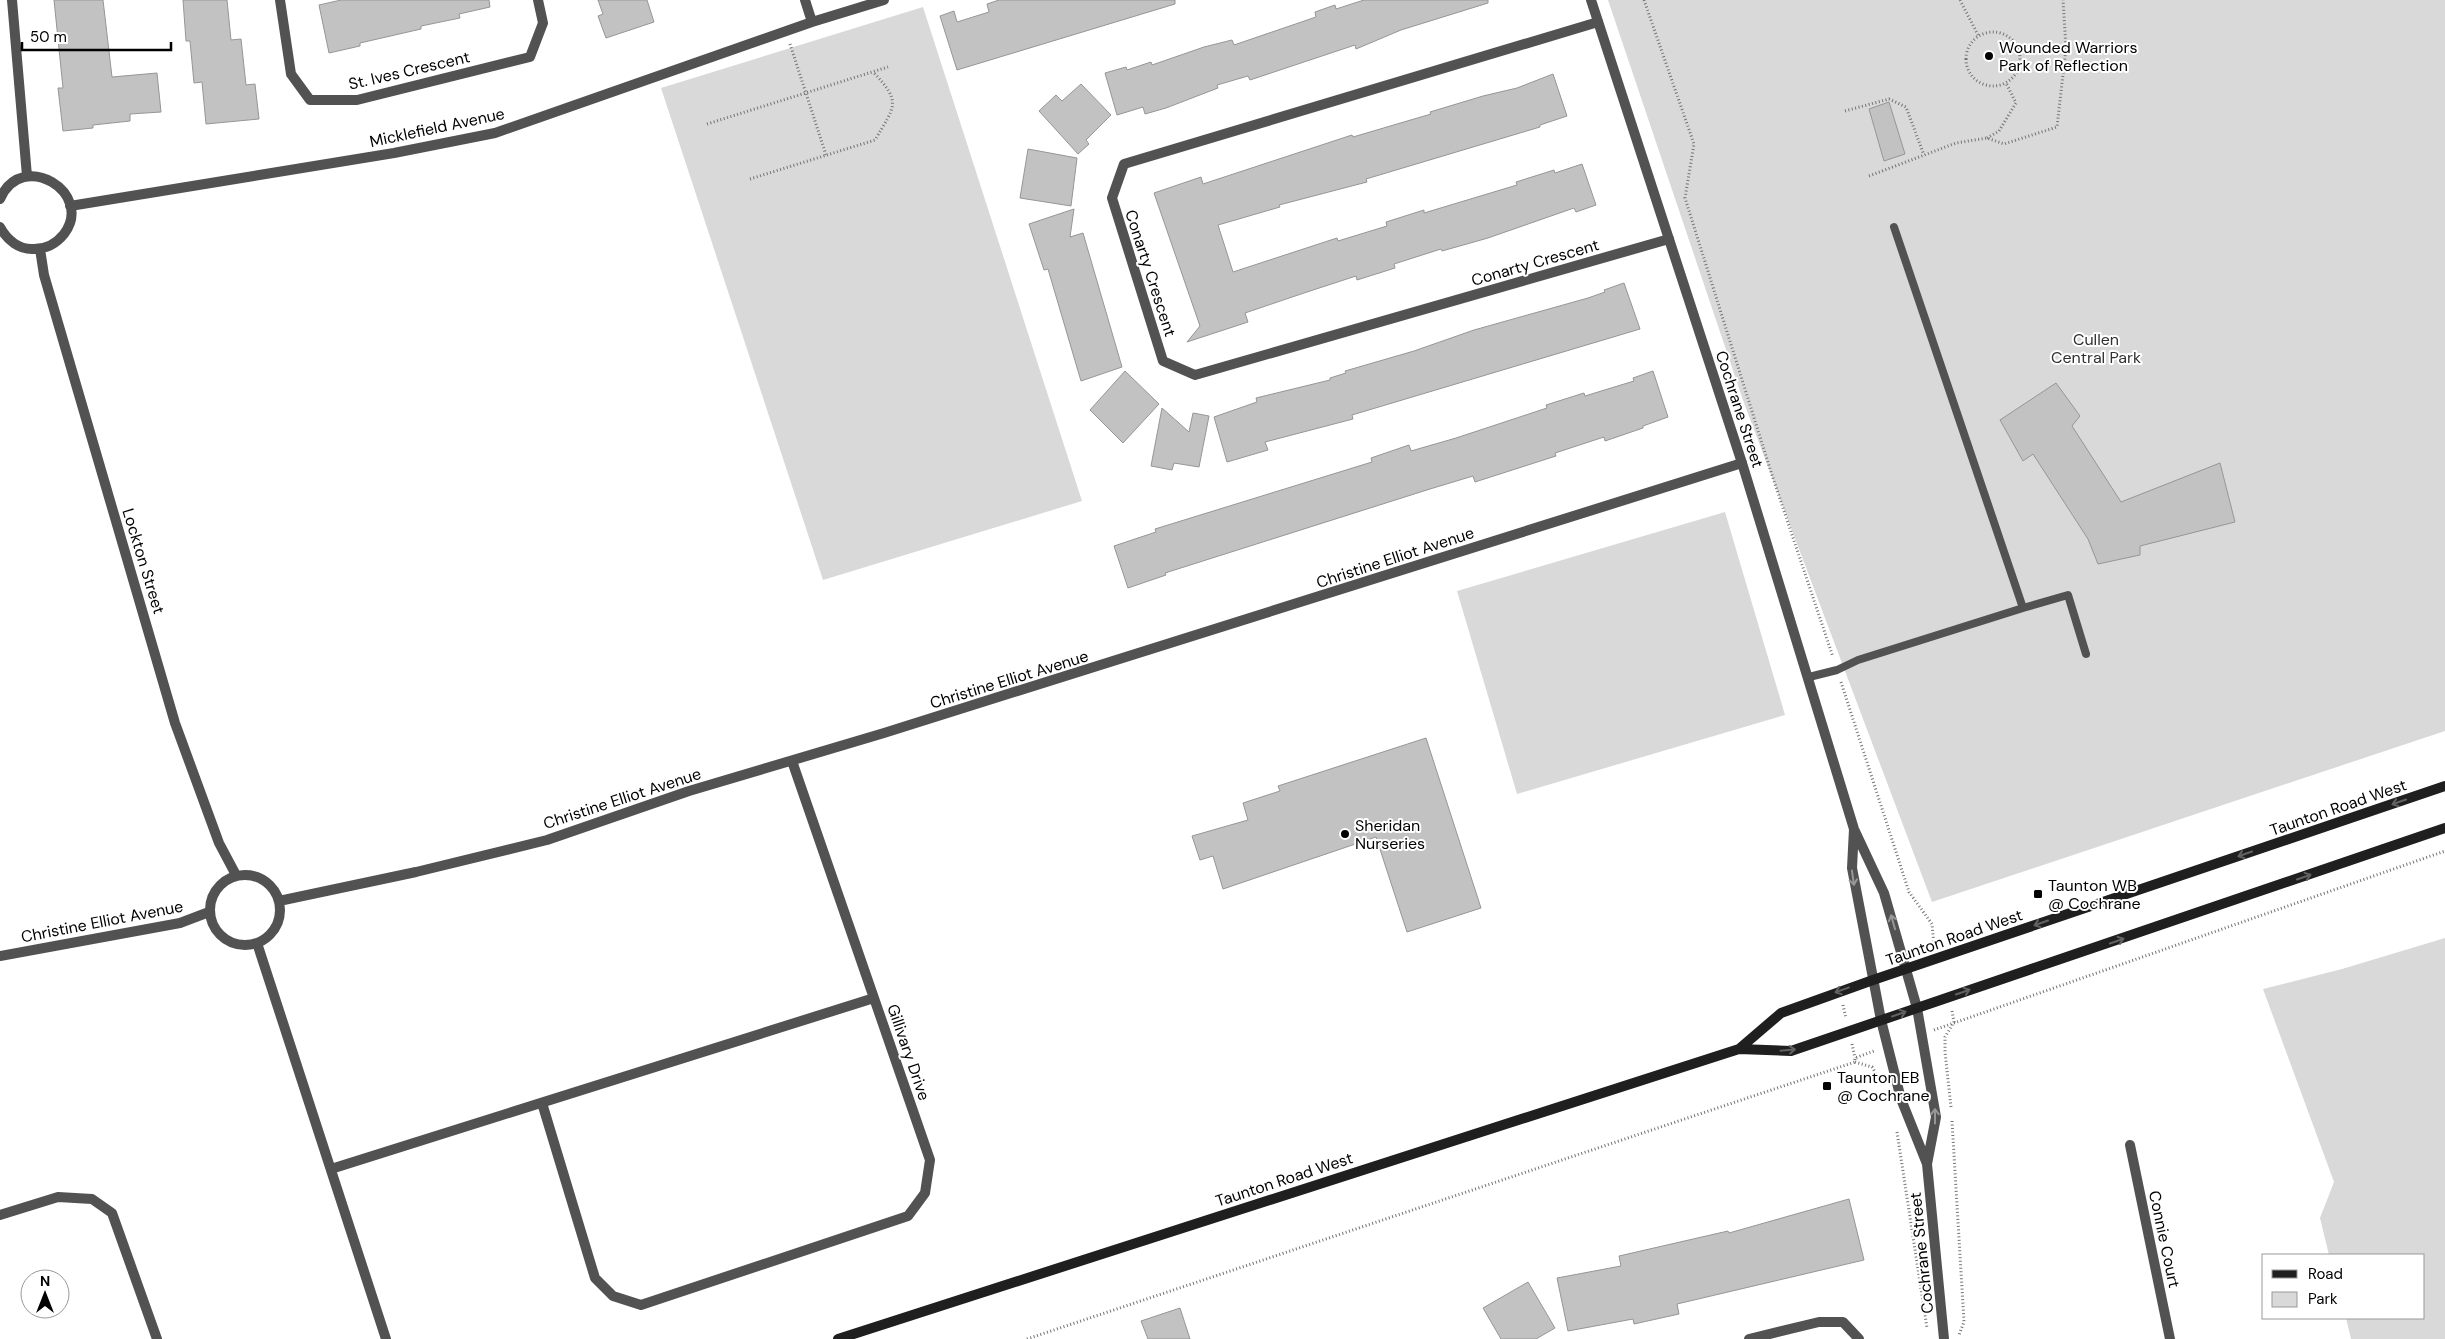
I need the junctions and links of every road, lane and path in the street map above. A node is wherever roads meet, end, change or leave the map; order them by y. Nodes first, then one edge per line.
1 (12, 0) edge
2 (280, 0) edge
3 (538, 0) edge
4 (806, 0) edge
5 (884, 0) edge
6 (1591, 0) edge
7 (1644, 0) edge
8 (1960, 0) edge
9 (2063, 0) edge
10 (812, 22) junction
11 (1598, 22) junction
12 (786, 32) junction
13 (1978, 35) junction
14 (888, 67) dead end
15 (873, 72) junction
16 (2006, 83) junction
17 (806, 93) junction
18 (1845, 111) dead end
19 (707, 124) dead end
20 (1987, 138) junction
21 (826, 155) junction
22 (1924, 155) junction
23 (27, 176) junction
24 (1869, 176) dead end
25 (750, 179) dead end
26 (0, 199) edge
27 (70, 206) junction
28 (0, 227) edge
29 (1894, 227) dead end
30 (1669, 239) junction
31 (40, 249) junction
32 (1742, 463) junction
33 (2023, 608) junction
34 (2086, 654) dead end
35 (1837, 670) junction
36 (1809, 677) junction
37 (792, 760) junction
38 (2445, 786) edge
39 (2445, 828) edge
40 (1854, 829) junction
41 (2445, 851) edge
42 (236, 875) junction
43 (278, 901) junction
44 (210, 912) junction
45 (1932, 934) dead end
46 (257, 943) junction
47 (0, 956) edge
48 (1905, 969) junction
49 (1873, 980) junction
50 (874, 998) junction
51 (1917, 1008) junction
52 (1952, 1010) dead end
53 (1881, 1020) junction
54 (1954, 1022) junction
55 (1938, 1028) dead end
56 (1887, 1046) junction
57 (1739, 1048) junction
58 (1855, 1062) junction
59 (1881, 1084) dead end
60 (542, 1103) junction
61 (1896, 1129) dead end
62 (2130, 1145) dead end
63 (1927, 1164) junction
64 (331, 1169) junction
65 (0, 1215) edge
66 (1929, 1332) dead end
67 (157, 1339) edge
68 (386, 1339) edge
69 (838, 1339) edge
70 (1027, 1339) edge
71 (1749, 1339) edge
72 (1859, 1339) edge
73 (1944, 1339) edge
74 (1957, 1339) edge
75 (2170, 1339) edge

1 - 23 street
2 - 3 street, St. Ives Crescent
4 - 10 street
5 - 10 street, Micklefield Avenue
6 - 11 street, Cochrane Street
7 - 35 path
8 - 13 path
9 - 20 path
10 - 12 street, Micklefield Avenue
11 - 30 street, Cochrane Street
11 - 30 street, Conarty Crescent
12 - 17 path
12 - 27 street, Micklefield Avenue
13 - 16 path
13 - 16 path
14 - 15 path
15 - 17 path
15 - 21 path
16 - 20 path
17 - 19 path
17 - 21 path
18 - 22 path
20 - 22 path
21 - 25 path
22 - 24 path
23 - 26 street
23 - 27 street
27 - 31 street
28 - 31 street
29 - 33 lane
30 - 32 street, Cochrane Street
31 - 42 street, Lockton Street
32 - 36 street, Cochrane Street
32 - 37 street, Christine Elliot Avenue
33 - 34 lane
33 - 35 lane
35 - 36 lane
35 - 45 path
36 - 40 street, Cochrane Street
37 - 43 street, Christine Elliot Avenue
37 - 50 street, Gillivary Drive
38 -> 48 main road, Taunton Road West
51 -> 39 main road, Taunton Road West
48 -> 40 street, Cochrane Street
40 -> 49 street, Cochrane Street
41 - 54 path
42 - 43 street
42 - 44 street
43 - 46 street
44 - 46 street
44 - 47 street, Christine Elliot Avenue
46 - 64 street
48 - 49 main road, Taunton Road West
48 - 51 street, Cochrane Street
49 - 53 street, Cochrane Street
49 -> 57 main road, Taunton Road West
50 - 60 street
50 - 60 street, Gillivary Drive
53 -> 51 main road, Taunton Road West
63 -> 51 street, Cochrane Street
52 - 54 path
53 - 56 street, Cochrane Street
57 -> 53 main road, Taunton Road West
54 - 55 path
54 - 74 path
56 - 58 path
56 - 63 street, Cochrane Street
57 - 69 main road, Taunton Road West
58 - 59 path
58 - 70 path
60 - 64 street
61 - 66 path
62 - 75 street, Connie Court
63 - 73 street, Cochrane Street
64 - 68 street
65 - 67 street
71 - 72 street

